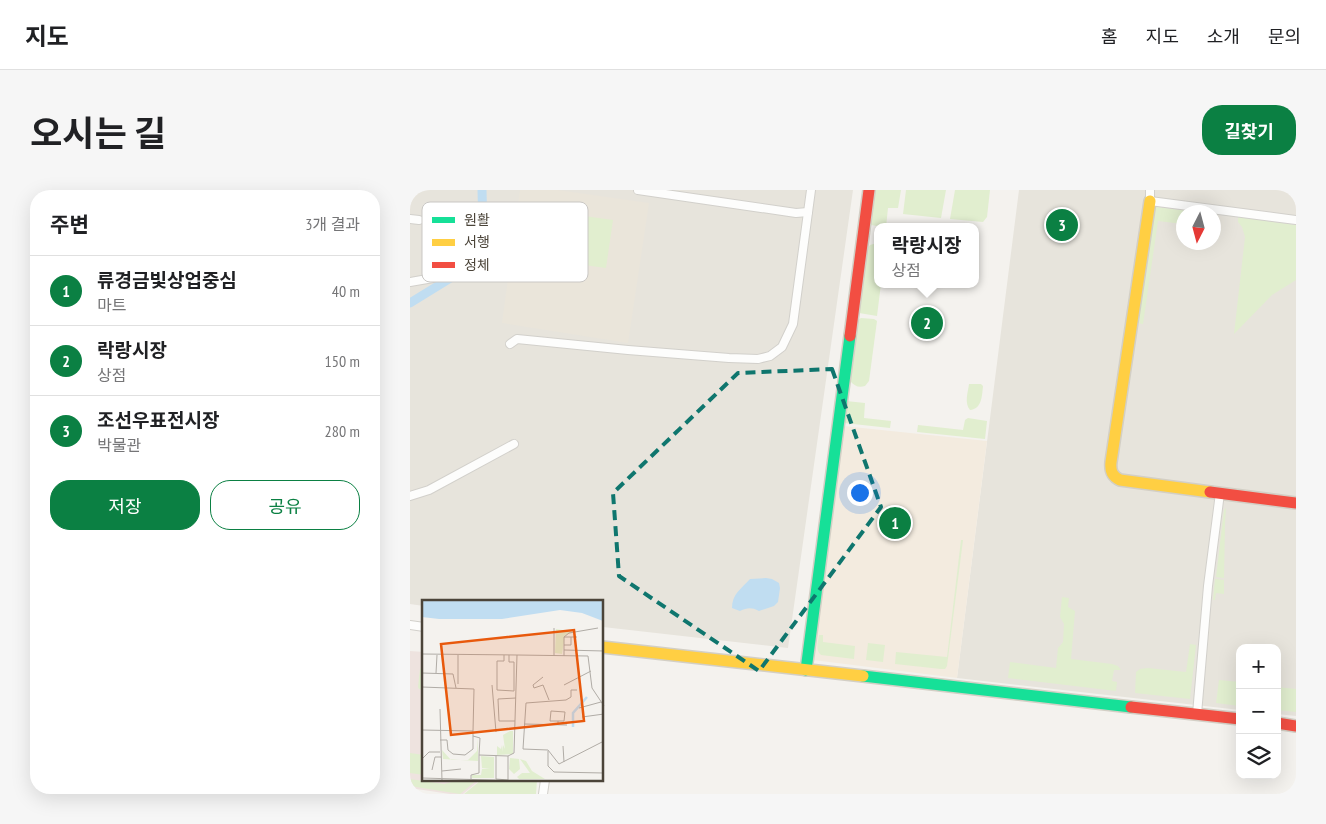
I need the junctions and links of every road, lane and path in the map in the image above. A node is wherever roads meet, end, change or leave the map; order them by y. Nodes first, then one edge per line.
1 (638, 190) edge
2 (811, 190) edge
3 (869, 190) edge
4 (1150, 196) edge
5 (808, 212) junction
6 (410, 220) edge
7 (419, 220) dead end
8 (1296, 220) edge
9 (510, 344) dead end
10 (514, 444) dead end
11 (1220, 493) junction
12 (412, 496) edge
13 (1296, 503) edge
14 (604, 647) edge
15 (806, 670) junction
16 (1197, 714) junction
17 (1236, 719) edge
18 (1281, 724) edge
19 (1296, 726) edge

1 - 5 street
2 - 5 street
3 - 15 street
4 - 8 street
4 - 11 street
5 - 9 street
6 - 7 street
10 - 12 street
11 - 13 street
11 - 16 street
14 - 15 street
15 - 16 street
16 - 17 street
18 - 19 street

